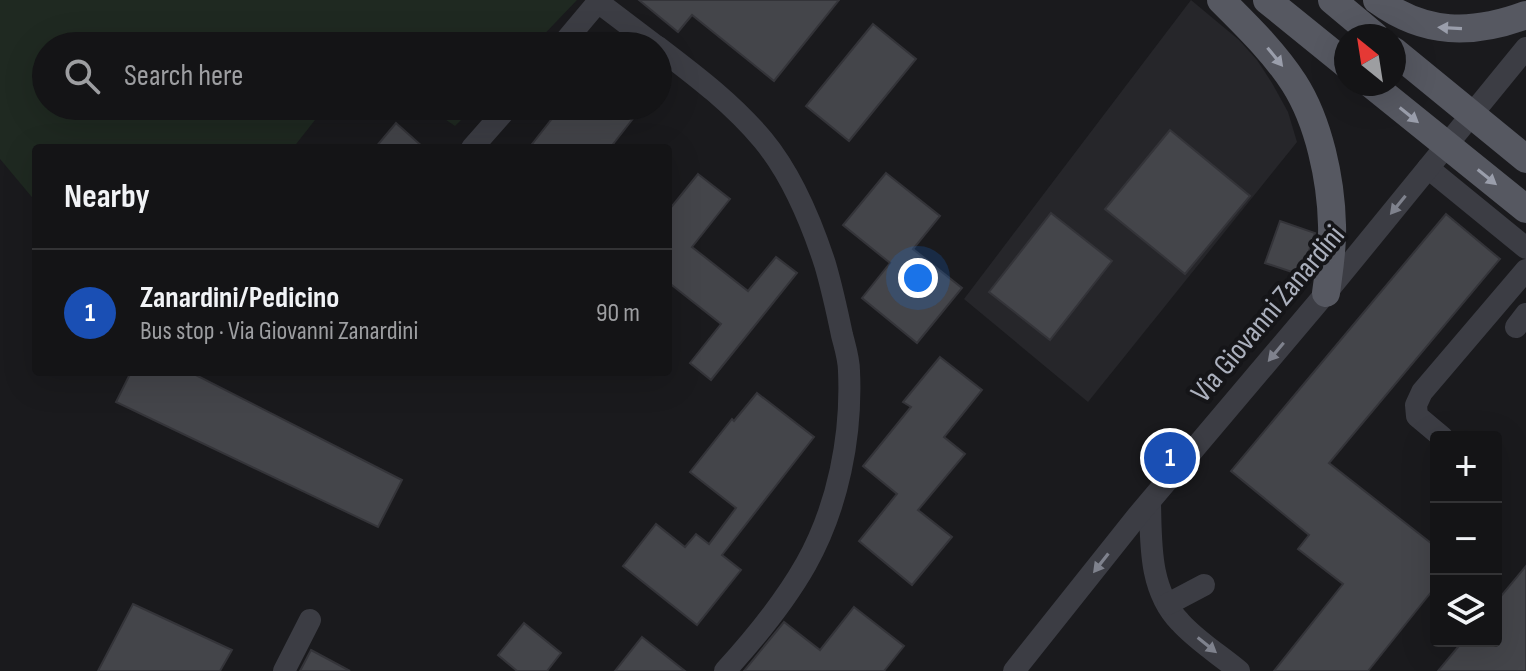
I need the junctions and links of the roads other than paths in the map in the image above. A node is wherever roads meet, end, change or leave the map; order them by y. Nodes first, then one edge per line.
1 (1221, 0) edge
2 (1267, 0) edge
3 (1332, 0) edge
4 (1377, 0) edge
5 (1526, 15) edge
6 (1361, 24) edge
7 (573, 32) edge
8 (637, 32) edge
9 (1526, 48) edge
10 (1334, 54) edge
11 (672, 58) edge
12 (1406, 61) edge
13 (1386, 96) edge
14 (1472, 115) junction
15 (497, 120) edge
16 (476, 144) edge
17 (1447, 145) junction
18 (1526, 159) edge
19 (1428, 168) junction
20 (1526, 209) edge
21 (1526, 248) edge
22 (1526, 270) edge
23 (1326, 293) junction
24 (1435, 431) edge
25 (1150, 502) junction
26 (1204, 585) dead end
27 (1168, 604) junction
28 (310, 620) dead end
29 (284, 671) edge
30 (725, 671) edge
31 (1014, 671) edge
32 (1239, 671) edge

1 -> 23 main road
2 - 10 main road
3 - 6 main road
5 -> 4 main road
7 - 8 street
9 - 14 street, Via Giovanni Zanardini
11 - 30 street
12 - 14 main road
13 -> 17 main road
14 - 17 street, Via Giovanni Zanardini
14 - 18 main road
15 - 16 street
17 - 19 street, Via Giovanni Zanardini
17 -> 20 main road
19 - 21 street
19 -> 23 street, Via Giovanni Zanardini
22 - 24 street
23 -> 25 street, Via Giovanni Zanardini
25 - 27 street
25 -> 31 street, Via Giovanni Zanardini
26 - 27 street
27 -> 32 street
28 - 29 street

